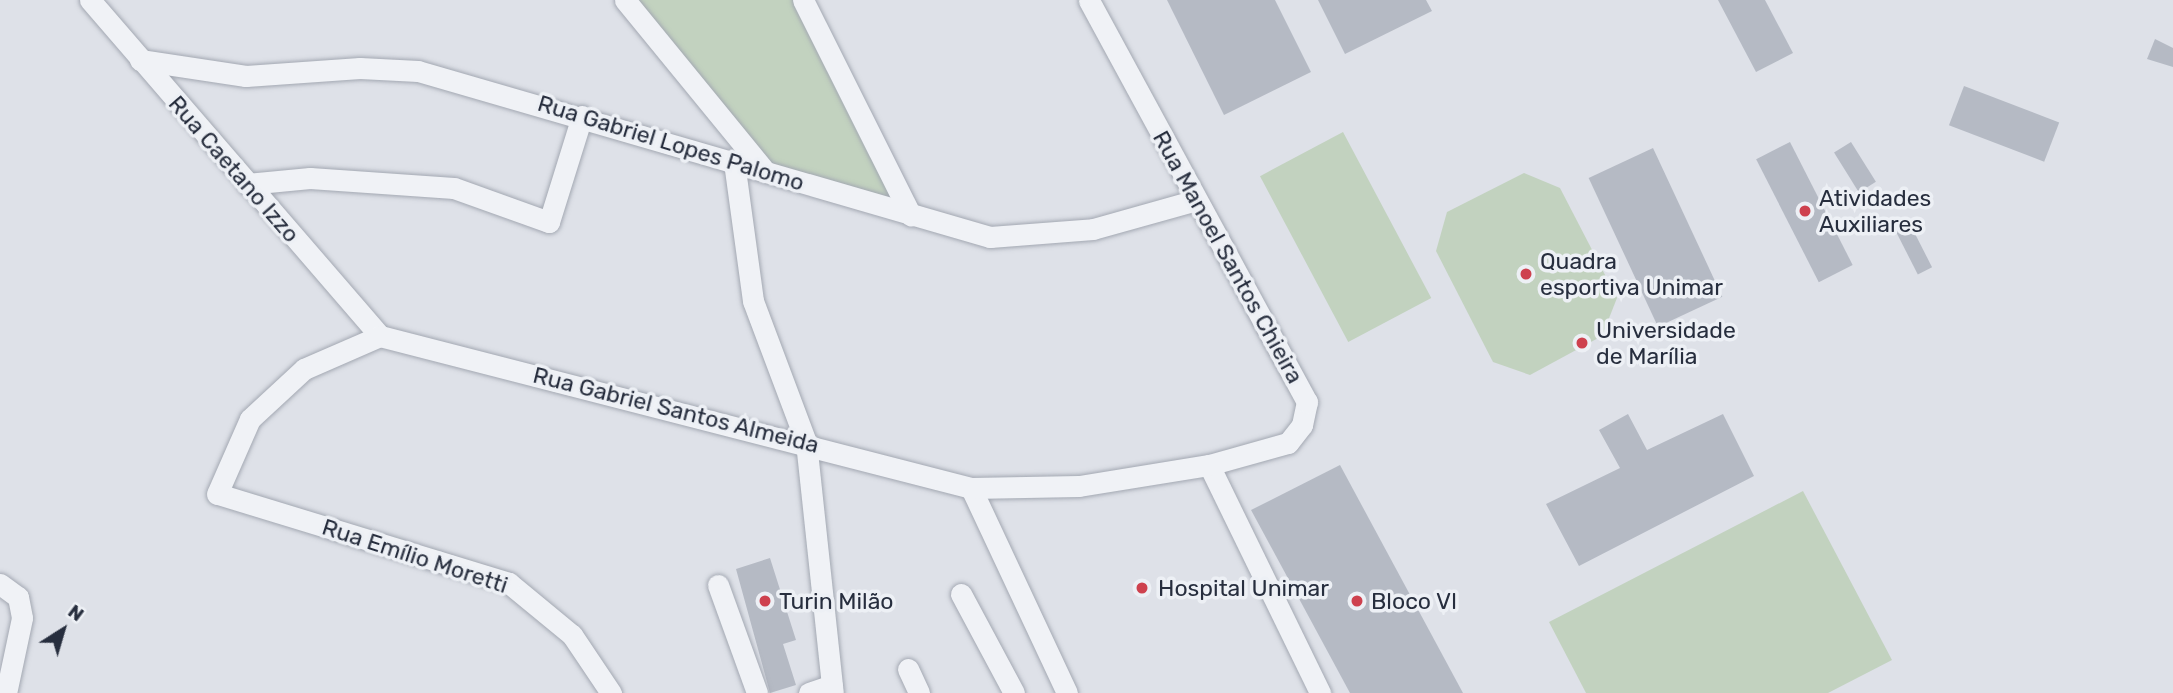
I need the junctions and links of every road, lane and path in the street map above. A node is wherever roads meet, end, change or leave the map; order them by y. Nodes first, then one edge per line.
1 (90, 0) edge
2 (625, 0) edge
3 (803, 0) edge
4 (1089, 0) edge
5 (140, 60) junction
6 (582, 116) junction
7 (734, 162) junction
8 (766, 172) junction
9 (247, 184) junction
10 (1196, 200) junction
11 (911, 216) junction
12 (380, 335) junction
13 (806, 442) junction
14 (1209, 465) junction
15 (971, 488) junction
16 (0, 584) edge
17 (718, 585) dead end
18 (961, 594) dead end
19 (908, 669) dead end
20 (832, 689) edge
21 (6, 693) edge
22 (611, 693) edge
23 (757, 693) edge
24 (809, 693) edge
25 (919, 693) edge
26 (1014, 693) edge
27 (1068, 693) edge
28 (1320, 693) edge

1 - 5 street, Rua Caetano Izzo
2 - 8 street
3 - 11 street
4 - 10 street, Rua Manoel Santos Chieira
5 - 6 street, Rua Gabriel Lopes Palomo
5 - 9 street, Rua Caetano Izzo
6 - 7 street, Rua Gabriel Lopes Palomo
6 - 9 street
7 - 8 street, Rua Gabriel Lopes Palomo
7 - 13 street
8 - 11 street, Rua Gabriel Lopes Palomo
9 - 12 street, Rua Caetano Izzo
10 - 11 street, Rua Gabriel Lopes Palomo
10 - 14 street, Rua Manoel Santos Chieira
12 - 13 street, Rua Gabriel Santos Almeida
12 - 22 street, Rua Emílio Moretti
13 - 15 street, Rua Gabriel Santos Almeida
13 - 20 street
14 - 15 street, Rua Gabriel Santos Almeida
14 - 28 street
15 - 27 street
16 - 21 street
17 - 23 street
18 - 26 street
19 - 25 street
20 - 24 street

